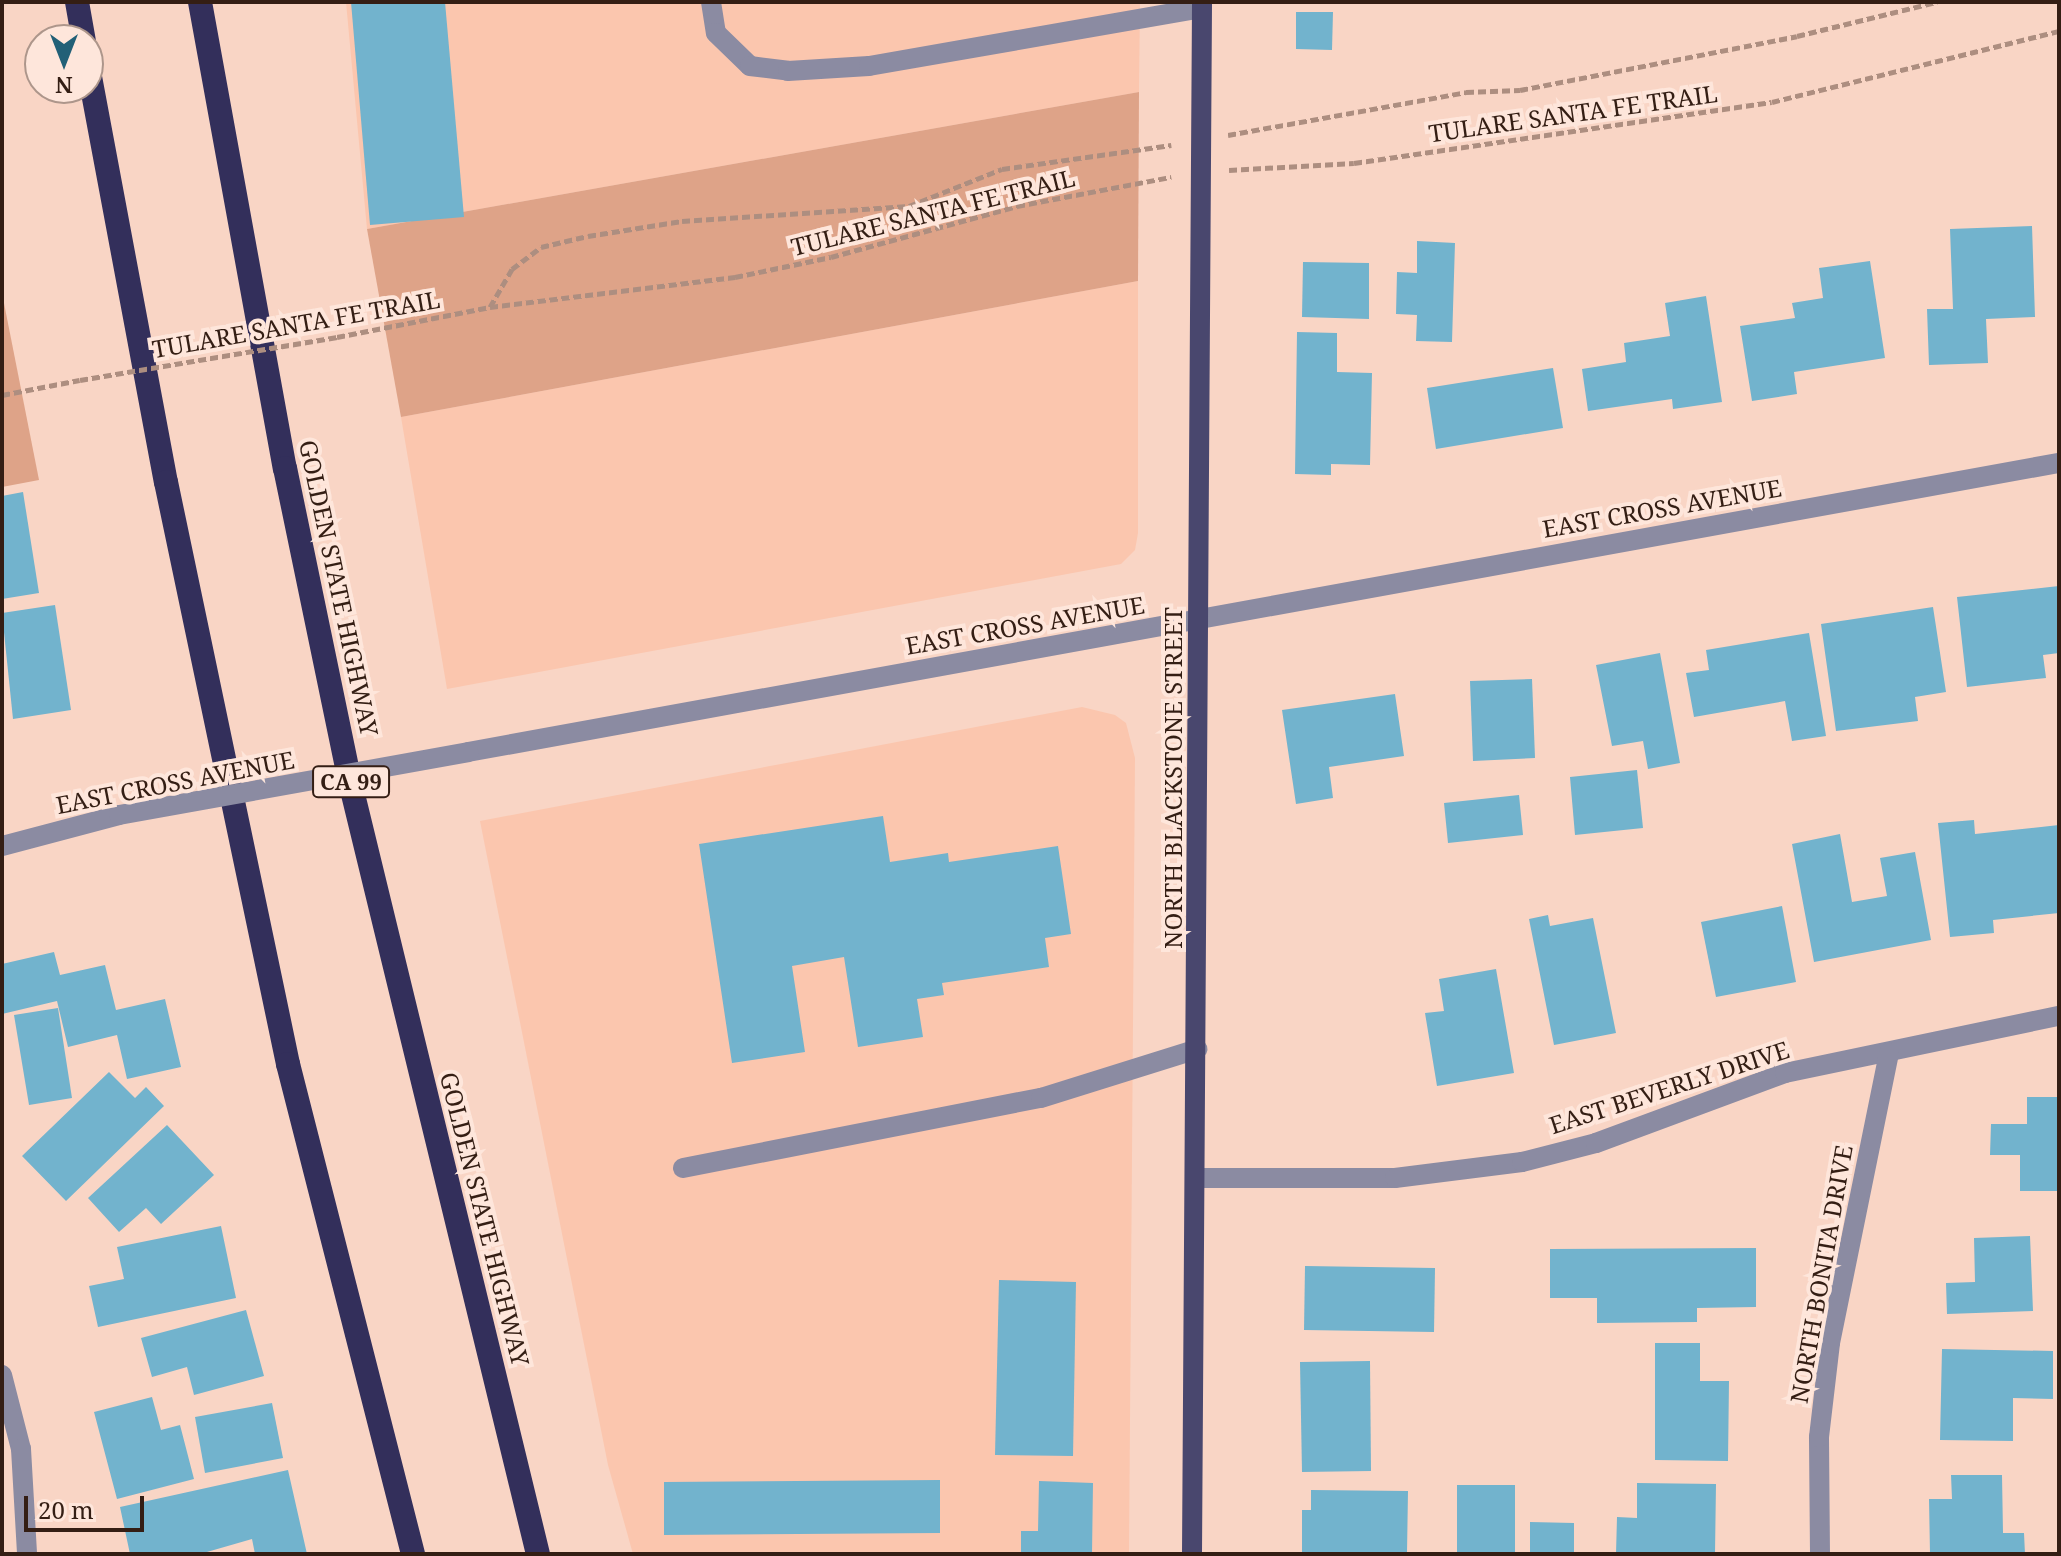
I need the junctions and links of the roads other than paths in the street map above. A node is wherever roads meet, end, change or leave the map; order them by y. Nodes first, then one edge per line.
1 (77, 2) edge
2 (200, 2) edge
3 (711, 2) edge
4 (1202, 5) edge
5 (81, 24) edge
6 (95, 104) edge
7 (2059, 463) edge
8 (1199, 619) junction
9 (2, 846) edge
10 (2059, 1016) edge
11 (1197, 1049) junction
12 (1889, 1053) junction
13 (683, 1168) dead end
14 (1195, 1178) junction
15 (2, 1375) edge
16 (27, 1554) edge
17 (413, 1554) edge
18 (538, 1554) edge
19 (1192, 1554) edge
20 (1820, 1554) edge

1 - 5 highway
2 - 18 highway, GOLDEN STATE HIGHWAY / CA 99
3 - 4 street
4 - 8 main road, NORTH BLACKSTONE STREET
6 - 17 highway
7 - 8 street, EAST CROSS AVENUE
8 - 9 street, EAST CROSS AVENUE, bridge
8 - 11 main road, NORTH BLACKSTONE STREET
10 - 12 street, EAST BEVERLY DRIVE
11 - 13 street
11 - 14 main road, NORTH BLACKSTONE STREET
12 - 14 street, EAST BEVERLY DRIVE
12 - 20 street, NORTH BONITA DRIVE
14 - 19 main road, NORTH BLACKSTONE STREET
15 - 16 street

